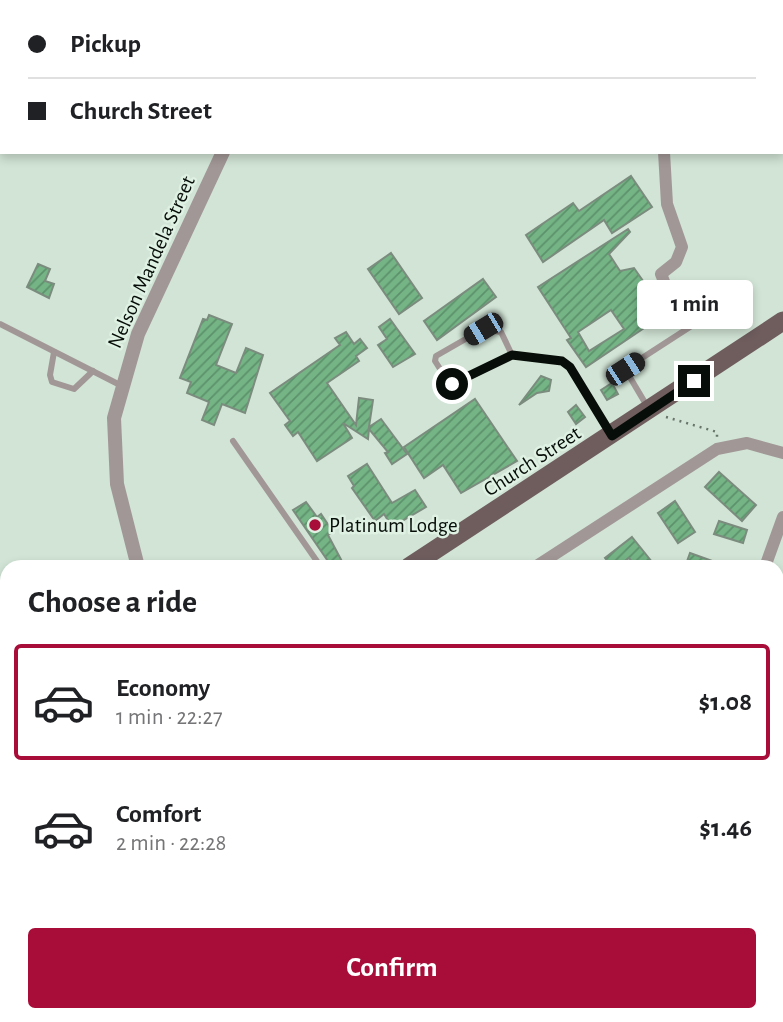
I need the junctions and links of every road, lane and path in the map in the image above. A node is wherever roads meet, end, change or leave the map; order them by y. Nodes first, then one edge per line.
1 (222, 154) edge
2 (664, 154) edge
3 (676, 312) dead end
4 (783, 321) edge
5 (0, 324) edge
6 (693, 325) dead end
7 (54, 352) junction
8 (512, 355) junction
9 (93, 371) junction
10 (122, 386) junction
11 (654, 413) junction
12 (612, 436) junction
13 (233, 441) dead end
14 (718, 449) junction
15 (783, 453) edge
16 (783, 517) edge
17 (137, 560) edge
18 (316, 560) edge
19 (420, 560) edge
20 (546, 560) edge
21 (768, 560) edge

1 - 10 street, Nelson Mandela Street
2 - 3 street
4 - 11 main road, Church Street
5 - 7 lane
6 - 11 lane
7 - 9 lane
7 - 9 lane
8 - 8 lane
8 - 12 lane
9 - 10 lane
10 - 17 street, Nelson Mandela Street
11 - 12 main road, Church Street
11 - 14 path
12 - 19 main road, Church Street
13 - 18 lane
14 - 15 street
14 - 20 street
16 - 21 street

